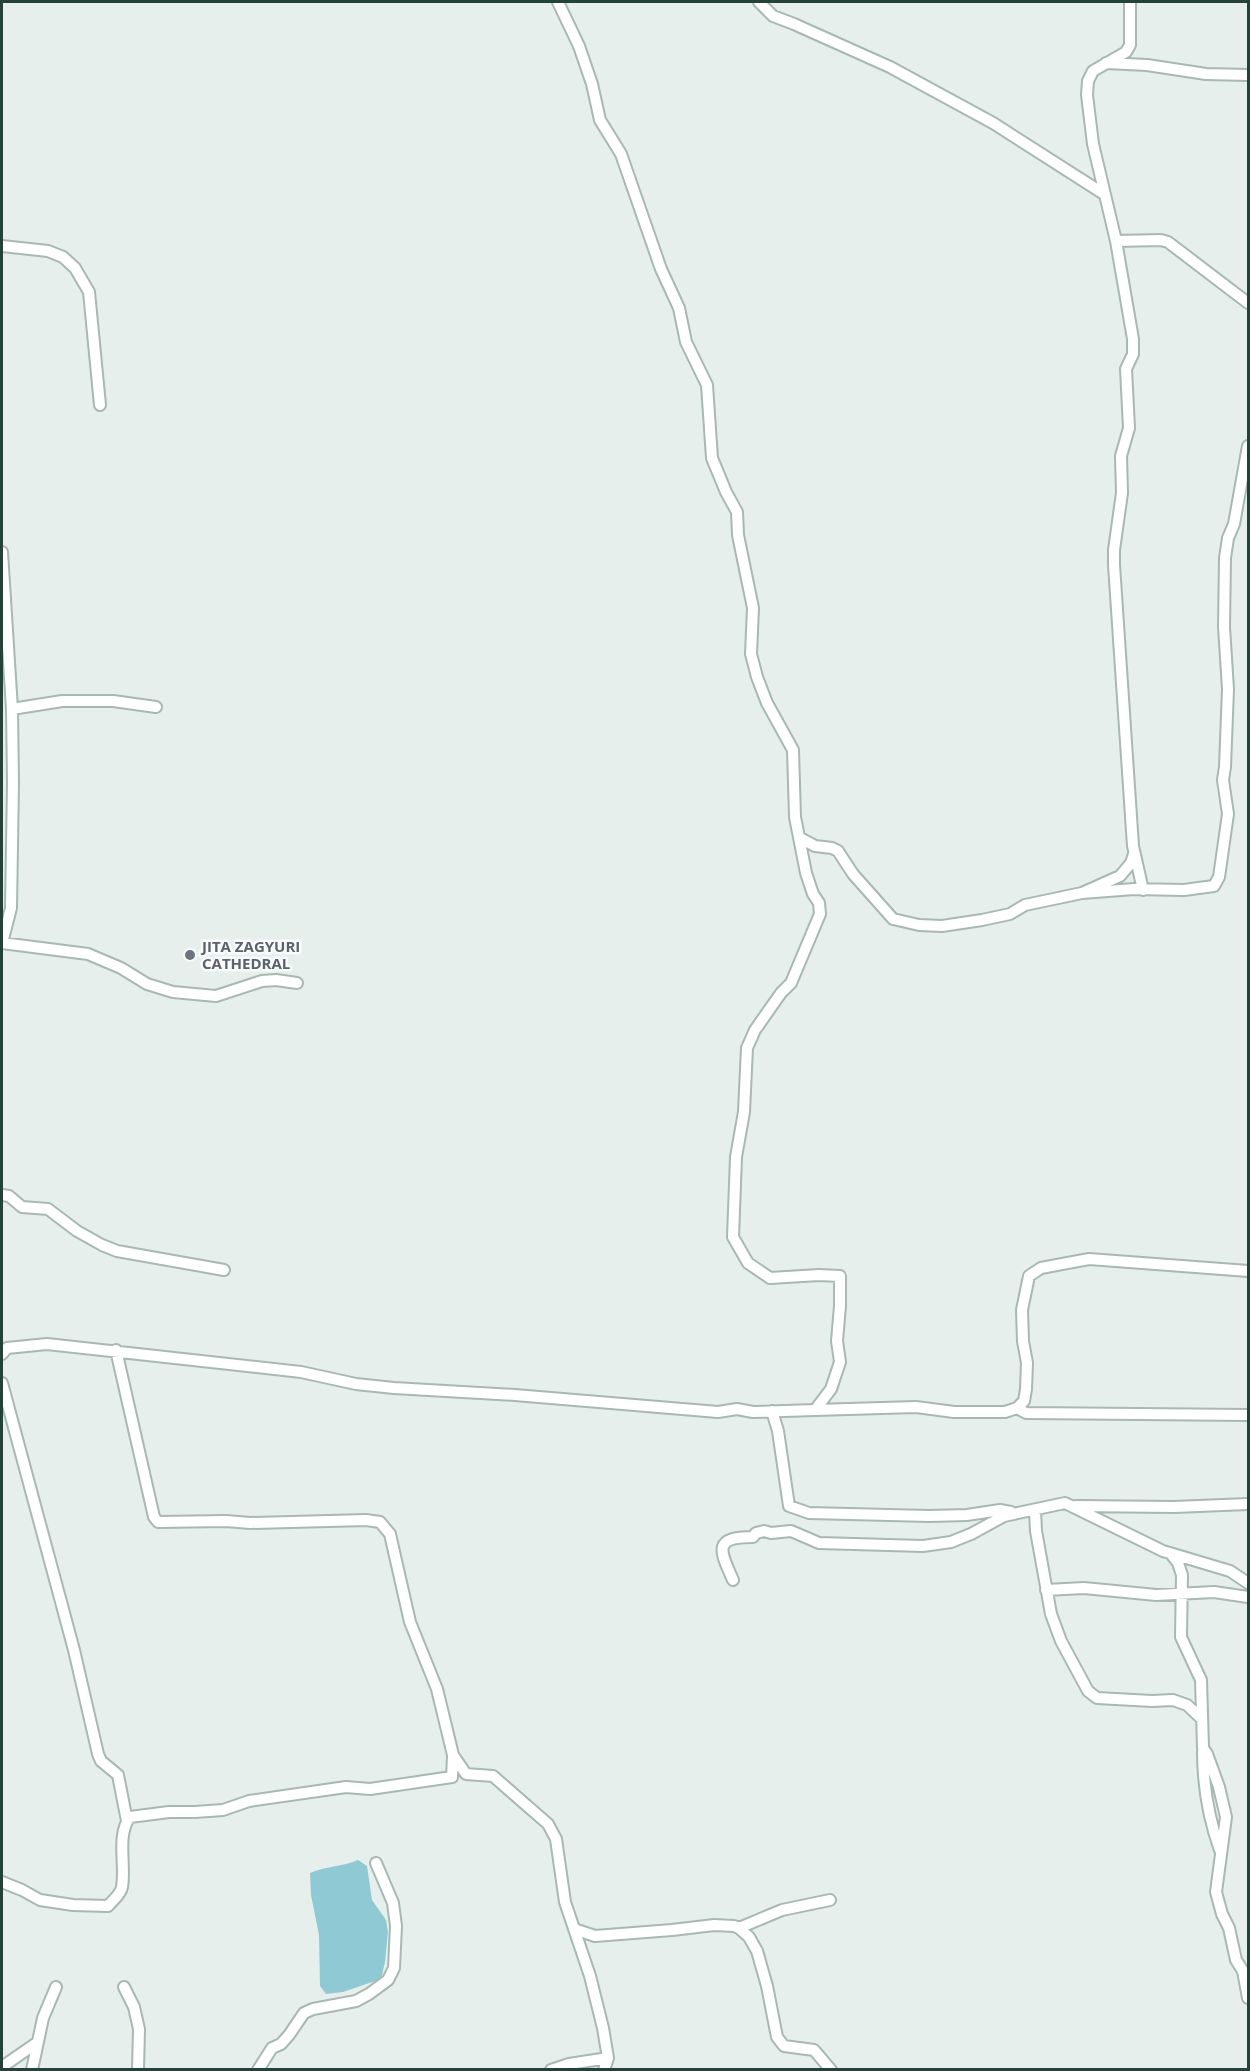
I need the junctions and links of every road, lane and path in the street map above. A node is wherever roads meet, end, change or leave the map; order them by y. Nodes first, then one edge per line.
1 (558, 2) edge
2 (759, 2) edge
3 (1130, 2) edge
4 (1106, 63) junction
5 (1248, 75) edge
6 (1104, 194) junction
7 (1116, 241) junction
8 (2, 246) edge
9 (1248, 303) edge
10 (100, 405) dead end
11 (1248, 446) edge
12 (2, 552) edge
13 (2, 564) edge
14 (156, 707) dead end
15 (12, 709) junction
16 (800, 838) junction
17 (1134, 854) junction
18 (1143, 890) junction
19 (1082, 893) junction
20 (2, 944) edge
21 (297, 983) dead end
22 (2, 1195) edge
23 (224, 1270) dead end
24 (1248, 1271) edge
25 (116, 1350) junction
26 (2, 1354) edge
27 (2, 1383) edge
28 (1017, 1408) junction
29 (815, 1410) junction
30 (772, 1411) junction
31 (1248, 1415) edge
32 (1248, 1504) edge
33 (1073, 1506) junction
34 (1035, 1510) junction
35 (1021, 1513) junction
36 (1171, 1554) junction
37 (734, 1580) dead end
38 (1248, 1583) edge
39 (1046, 1590) junction
40 (1180, 1595) junction
41 (1248, 1597) edge
42 (1202, 1719) junction
43 (1203, 1748) junction
44 (453, 1755) junction
45 (466, 1774) junction
46 (452, 1777) junction
47 (127, 1821) junction
48 (1221, 1853) junction
49 (376, 1863) dead end
50 (2, 1882) edge
51 (830, 1900) dead end
52 (739, 1928) junction
53 (573, 1929) junction
54 (56, 1987) dead end
55 (124, 1988) dead end
56 (1248, 1998) edge
57 (38, 2042) junction
58 (608, 2058) junction
59 (2, 2067) edge
60 (32, 2070) edge
61 (138, 2070) edge
62 (258, 2070) edge
63 (551, 2070) edge
64 (604, 2070) edge
65 (831, 2070) edge

1 - 16 street
2 - 6 street
3 - 4 street
4 - 5 street
4 - 6 street
6 - 7 street
7 - 9 street
7 - 17 street
8 - 10 street
11 - 18 street
12 - 13 street
13 - 15 street
14 - 15 street
15 - 20 street
16 - 19 street
16 - 29 street
17 - 18 street
17 - 19 street
18 - 19 street
20 - 21 street
22 - 23 street
24 - 28 street
25 - 26 street
25 - 30 street
25 - 44 street
27 - 47 street
28 - 29 street
28 - 31 street
29 - 30 street
30 - 35 street
32 - 33 street
33 - 34 street
33 - 36 street
34 - 35 street
34 - 39 street
35 - 37 street
36 - 38 street
36 - 40 street
39 - 40 street
39 - 42 street
40 - 41 street
40 - 42 street
42 - 43 street
43 - 48 street
43 - 48 street
44 - 45 street
44 - 46 street
45 - 46 street
45 - 53 street
46 - 47 street
47 - 50 street
48 - 56 street
49 - 62 street
51 - 52 street
52 - 53 street
52 - 65 street
53 - 58 street
54 - 57 street
55 - 61 street
57 - 59 street
57 - 60 street
58 - 63 street
58 - 64 street

